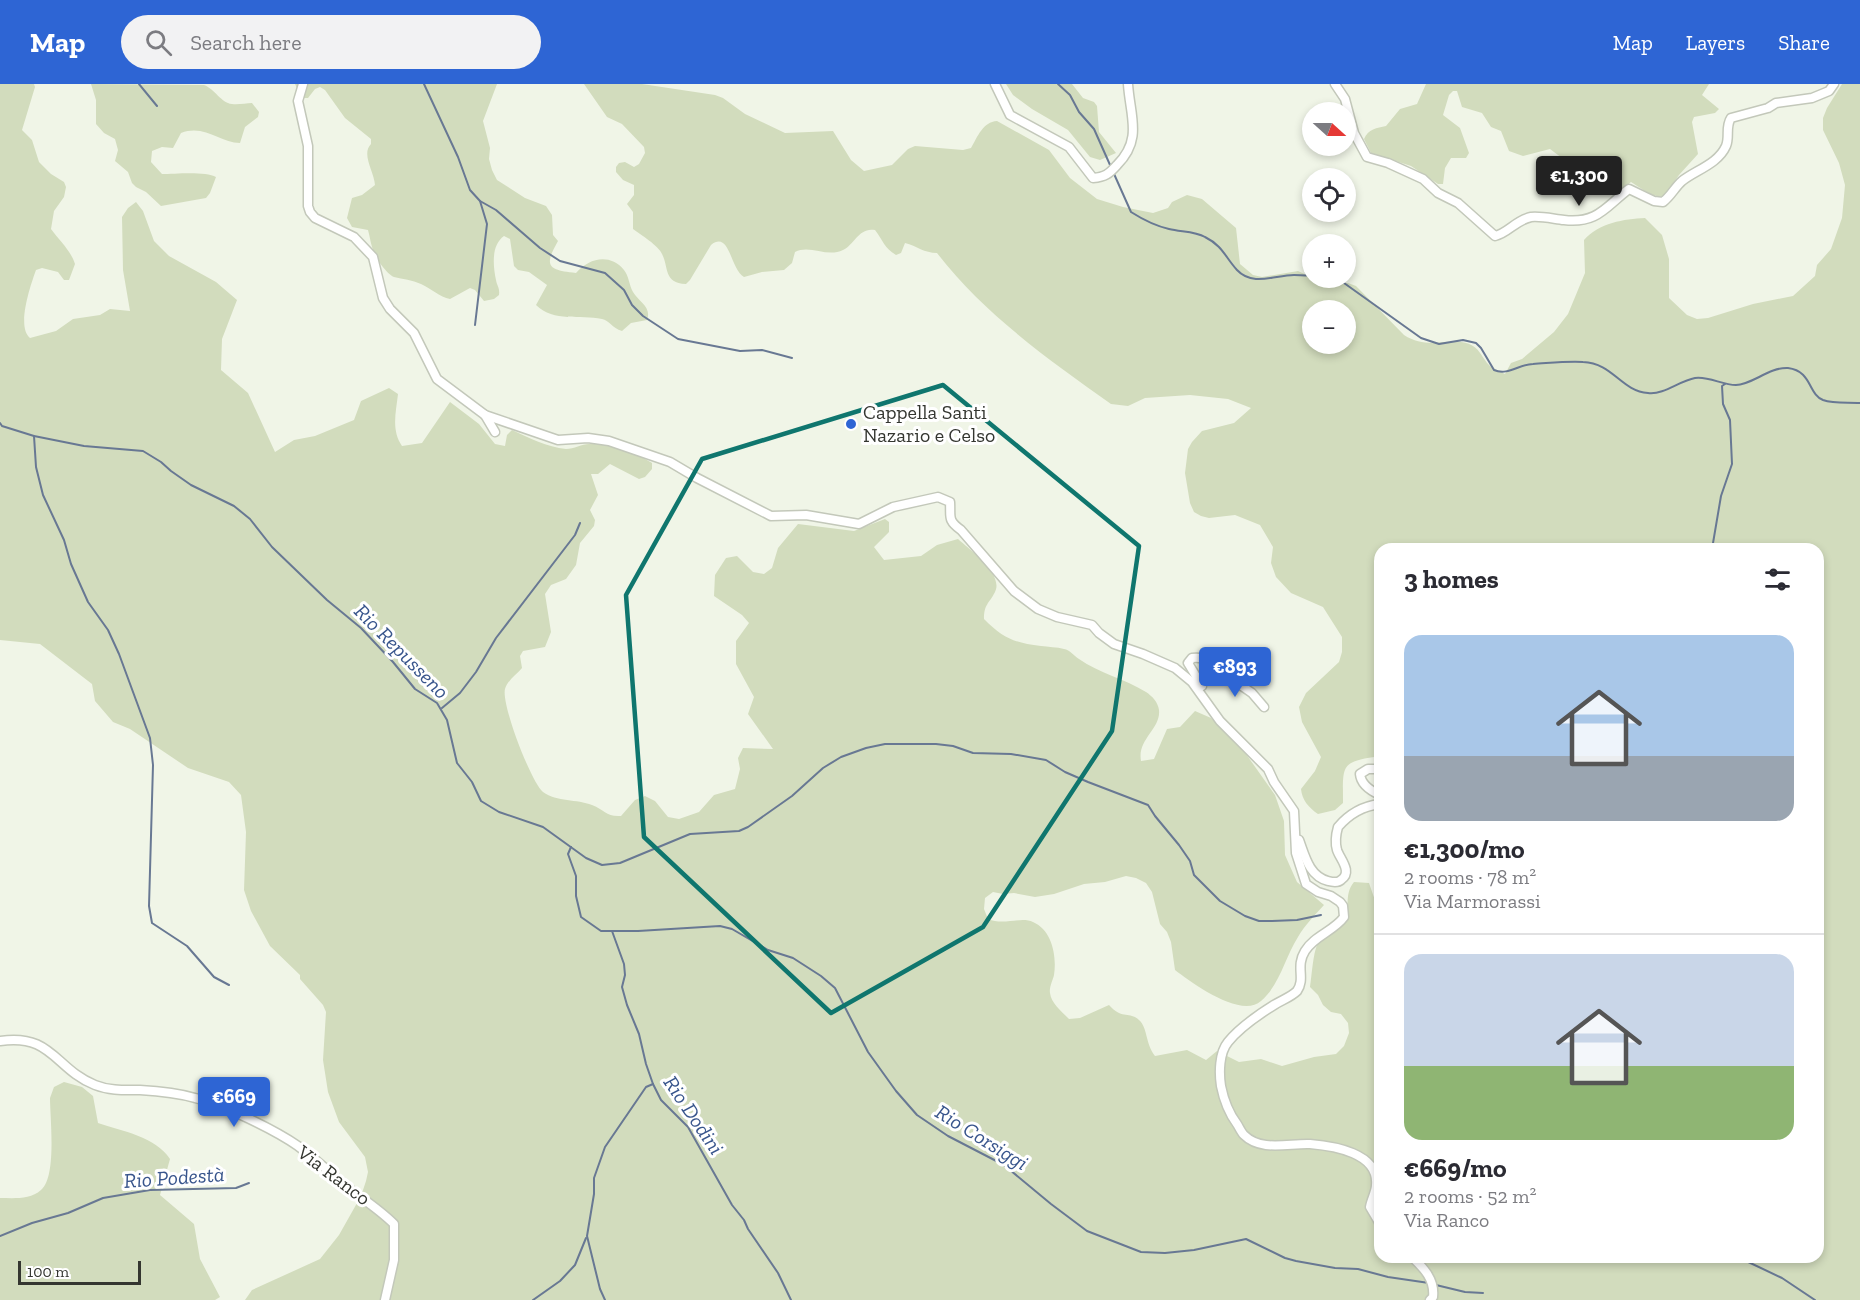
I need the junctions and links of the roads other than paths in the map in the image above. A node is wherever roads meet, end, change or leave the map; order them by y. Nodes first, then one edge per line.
1 (303, 84) edge
2 (995, 84) edge
3 (1128, 84) edge
4 (1335, 84) edge
5 (1834, 84) edge
6 (485, 415) junction
7 (495, 432) dead end
8 (1211, 705) junction
9 (1264, 707) dead end
10 (1374, 770) edge
11 (1374, 792) edge
12 (1374, 805) edge
13 (1296, 834) junction
14 (0, 1041) edge
15 (1374, 1172) edge
16 (1374, 1194) edge
17 (1374, 1214) edge
18 (1417, 1263) edge
19 (385, 1300) edge
20 (1430, 1300) edge

1 - 6 street
2 - 3 street
4 - 5 street
6 - 7 street
6 - 8 street
8 - 9 street
8 - 13 street
10 - 11 street
12 - 13 street
13 - 15 street
14 - 19 street, Via Ranco
16 - 17 street
18 - 20 street

